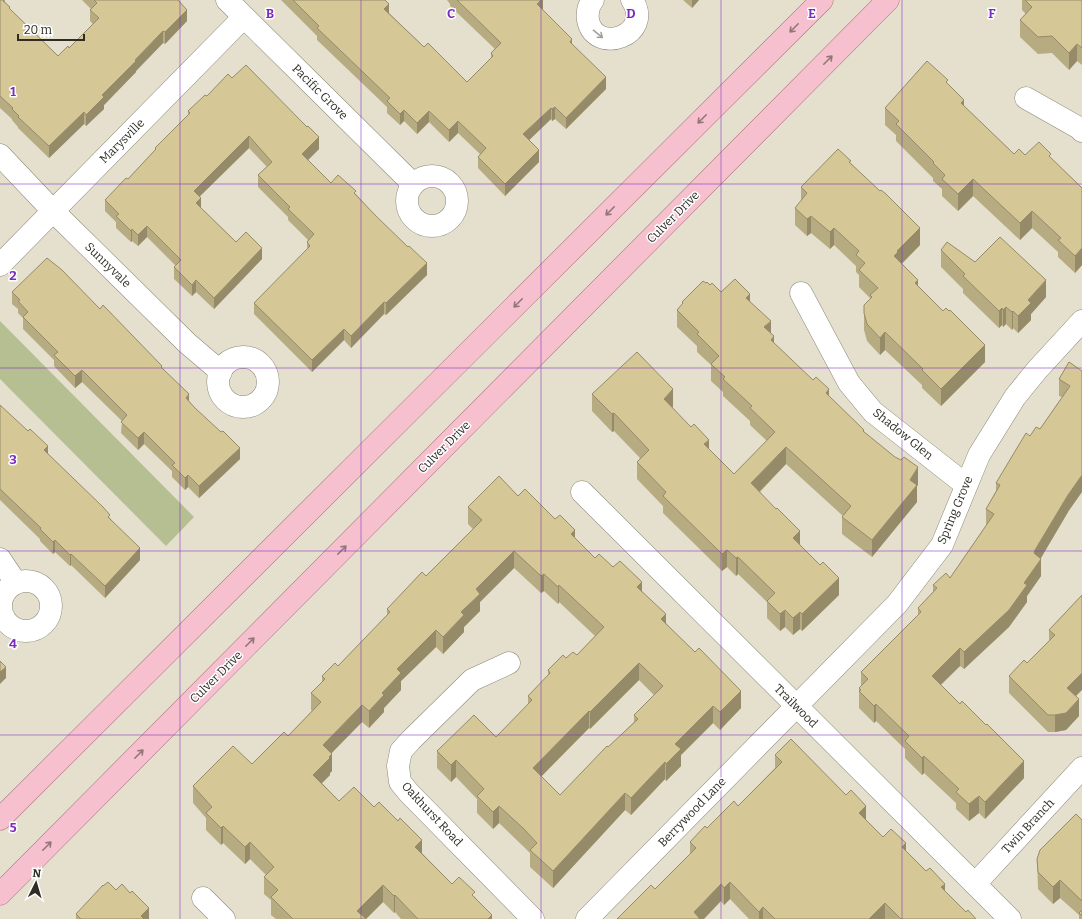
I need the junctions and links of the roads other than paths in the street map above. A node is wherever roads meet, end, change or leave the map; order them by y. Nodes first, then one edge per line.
1 (227, 0) edge
2 (593, 0) edge
3 (632, 0) edge
4 (822, 0) edge
5 (888, 0) edge
6 (244, 17) junction
7 (1026, 98) dead end
8 (1082, 131) edge
9 (0, 155) edge
10 (413, 184) dead end
11 (53, 211) junction
12 (0, 265) edge
13 (801, 293) dead end
14 (1082, 321) edge
15 (221, 372) dead end
16 (966, 485) junction
17 (582, 492) dead end
18 (0, 559) edge
19 (16, 583) dead end
20 (509, 663) dead end
21 (796, 706) junction
22 (1082, 768) edge
23 (0, 819) edge
24 (975, 884) junction
25 (0, 894) edge
26 (203, 898) dead end
27 (224, 919) edge
28 (533, 919) edge
29 (587, 919) edge
30 (1010, 919) edge

1 - 6 street, Pacific Grove
2 -> 3 street
4 -> 23 main road
25 -> 5 main road, Culver Drive
6 - 10 street, Pacific Grove
6 - 11 street, Marysville
7 - 8 street
9 - 11 street, Sunnyvale
11 - 12 street, Marysville
11 - 15 street, Sunnyvale
13 - 16 street, Shadow Glen
14 - 16 street, Spring Grove
16 - 21 street, Spring Grove
17 - 21 street, Trailwood
18 - 19 street
20 - 28 street, Oakhurst Road
21 - 24 street, Trailwood
21 - 29 street, Berrywood Lane
22 - 24 street, Twin Branch
24 - 30 street, Trailwood
26 - 27 street

